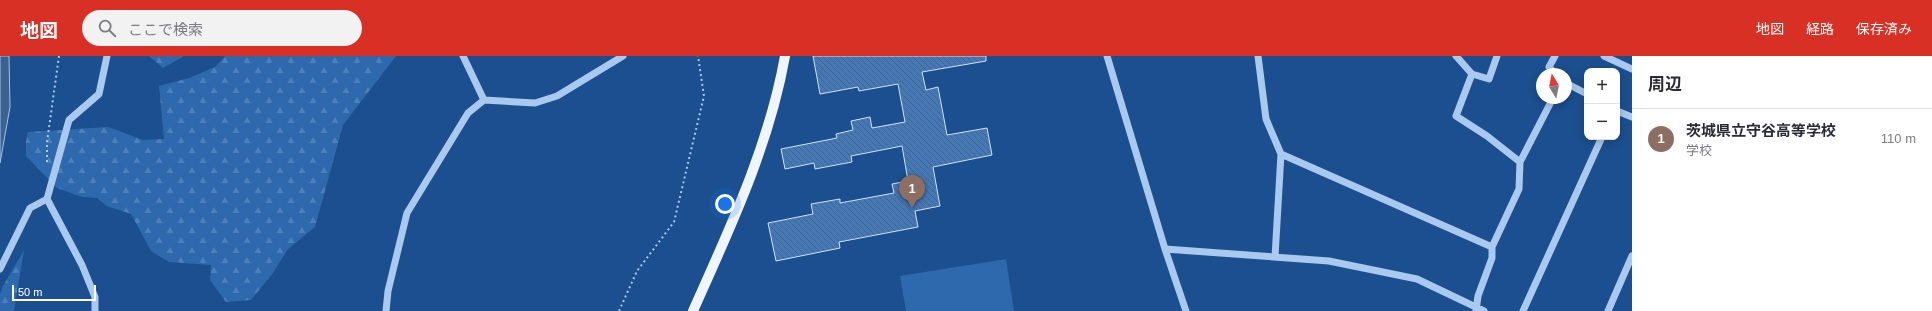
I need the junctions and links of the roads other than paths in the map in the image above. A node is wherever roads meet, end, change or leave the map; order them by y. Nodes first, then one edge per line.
1 (107, 56) edge
2 (463, 56) edge
3 (623, 56) edge
4 (785, 56) edge
5 (1107, 56) edge
6 (1258, 56) edge
7 (1456, 56) edge
8 (1497, 56) edge
9 (1555, 56) edge
10 (1604, 56) edge
11 (1550, 68) edge
12 (1632, 69) edge
13 (1472, 74) junction
14 (1572, 86) edge
15 (1584, 92) edge
16 (484, 100) junction
17 (1550, 104) edge
18 (1620, 112) edge
19 (1632, 117) edge
20 (1601, 140) edge
21 (1281, 154) junction
22 (1520, 162) junction
23 (47, 199) junction
24 (1492, 247) junction
25 (1165, 249) junction
26 (1632, 256) edge
27 (1275, 257) junction
28 (0, 269) edge
29 (1476, 309) edge
30 (95, 311) edge
31 (386, 311) edge
32 (693, 311) edge
33 (1186, 311) edge
34 (1484, 311) edge
35 (1523, 311) edge
36 (1608, 311) edge

1 - 23 street
2 - 16 street
3 - 16 street
4 - 32 main road
5 - 25 street
6 - 21 street
7 - 13 street
8 - 13 street
9 - 11 street
10 - 12 street
13 - 22 street
14 - 15 street
16 - 31 street
17 - 22 street
18 - 19 street
20 - 35 street
21 - 24 street
21 - 27 street
22 - 24 street
23 - 28 street
23 - 30 street
24 - 29 street
25 - 27 street
25 - 33 street
26 - 36 street
27 - 29 street
29 - 34 street

